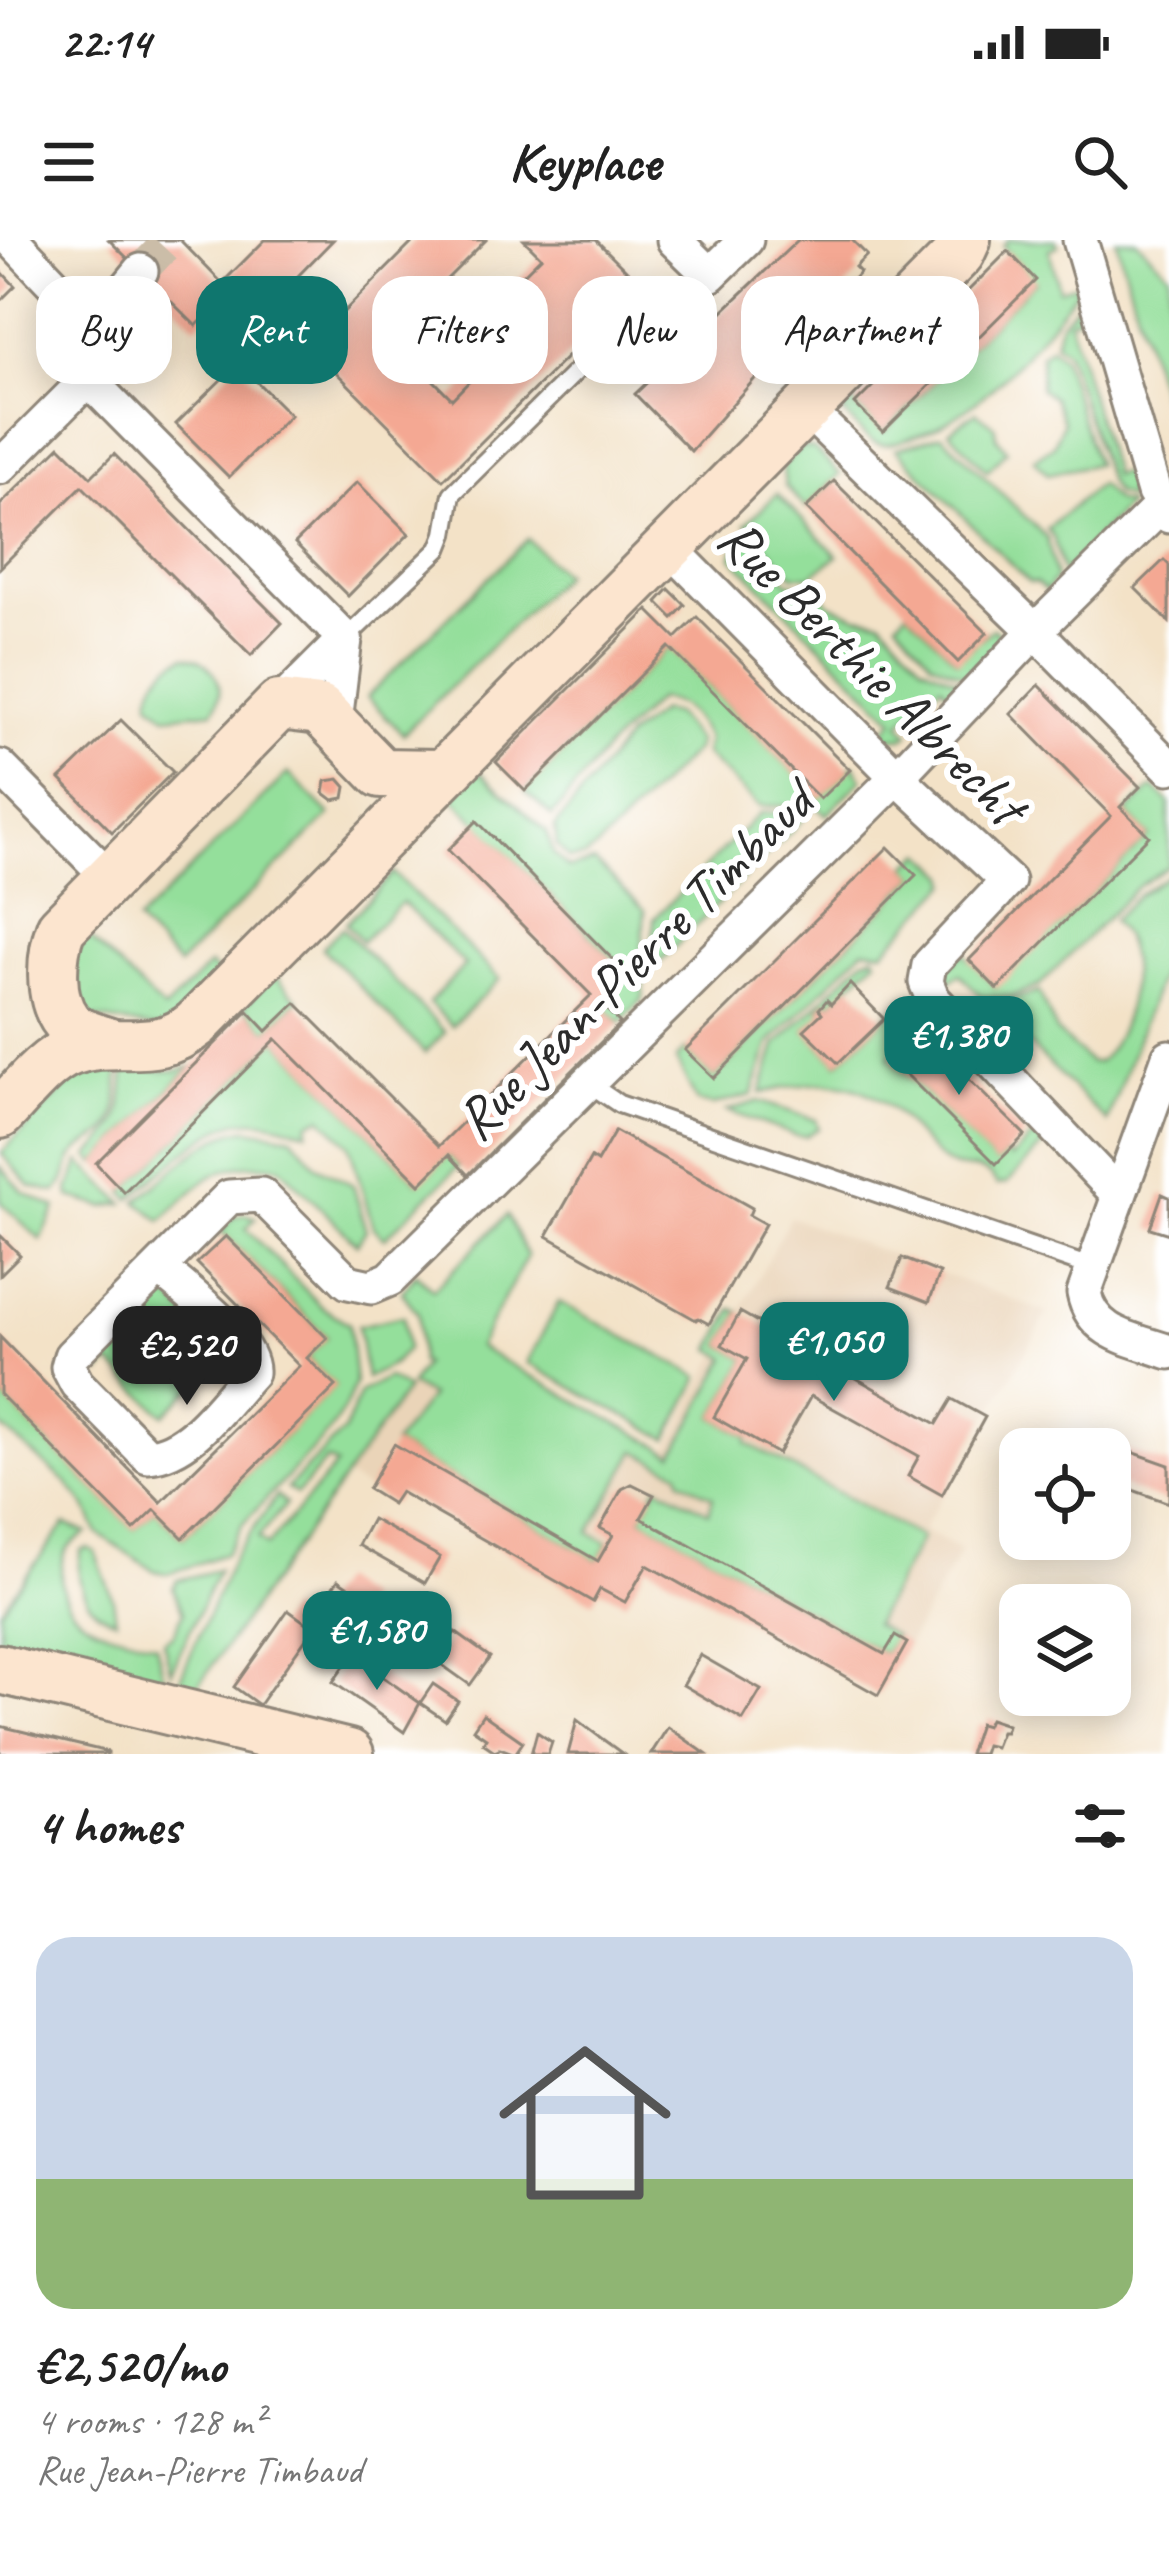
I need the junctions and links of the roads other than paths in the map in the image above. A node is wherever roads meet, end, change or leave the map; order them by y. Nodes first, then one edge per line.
1 (12, 240) edge
2 (674, 240) edge
3 (746, 240) edge
4 (966, 240) edge
5 (1080, 240) edge
6 (141, 271) tunnel mouth
7 (710, 275) junction
8 (46, 276) edge
9 (137, 276) edge
10 (84, 384) edge
11 (92, 384) edge
12 (805, 408) junction
13 (0, 467) edge
14 (1166, 511) edge
15 (667, 545) junction
16 (1035, 631) junction
17 (345, 639) junction
18 (279, 705) junction
19 (335, 722) junction
20 (0, 767) edge
21 (1169, 767) edge
22 (381, 773) junction
23 (440, 774) junction
24 (897, 777) junction
25 (388, 827) junction
26 (109, 877) junction
27 (63, 1019) junction
28 (110, 1043) junction
29 (1169, 1057) edge
30 (588, 1083) junction
31 (0, 1084) edge
32 (0, 1114) edge
33 (1119, 1195) junction
34 (160, 1268) junction
35 (1088, 1280) junction
36 (1169, 1352) edge
37 (0, 1669) edge
38 (349, 1754) edge

1 - 8 street
2 - 7 street
3 - 7 street
4 - 12 street
5 - 14 street
6 - 9 street
7 - 17 lane
10 - 13 street
11 - 17 street
12 - 15 street
12 - 16 street
14 - 16 street, Rue Jean-Pierre Timbaud
15 - 23 street
15 - 24 street, Rue Berthie Albrecht
16 - 21 street
16 - 24 street, Rue Jean-Pierre Timbaud
17 - 18 street
17 - 19 street
18 - 19 street
18 - 26 street
19 - 22 street
20 - 26 street
22 - 23 street
22 - 25 street
23 - 25 street
24 - 30 street, Rue Jean-Pierre Timbaud
24 - 33 street, Rue Berthie Albrecht
25 - 28 street
26 - 27 street
27 - 28 street
27 - 31 street
28 - 32 street
29 - 33 street
30 - 34 street, Rue Jean-Pierre Timbaud
30 - 35 lane
33 - 35 street
34 - 34 street, Rue Jean-Pierre Timbaud
35 - 36 street
37 - 38 street

